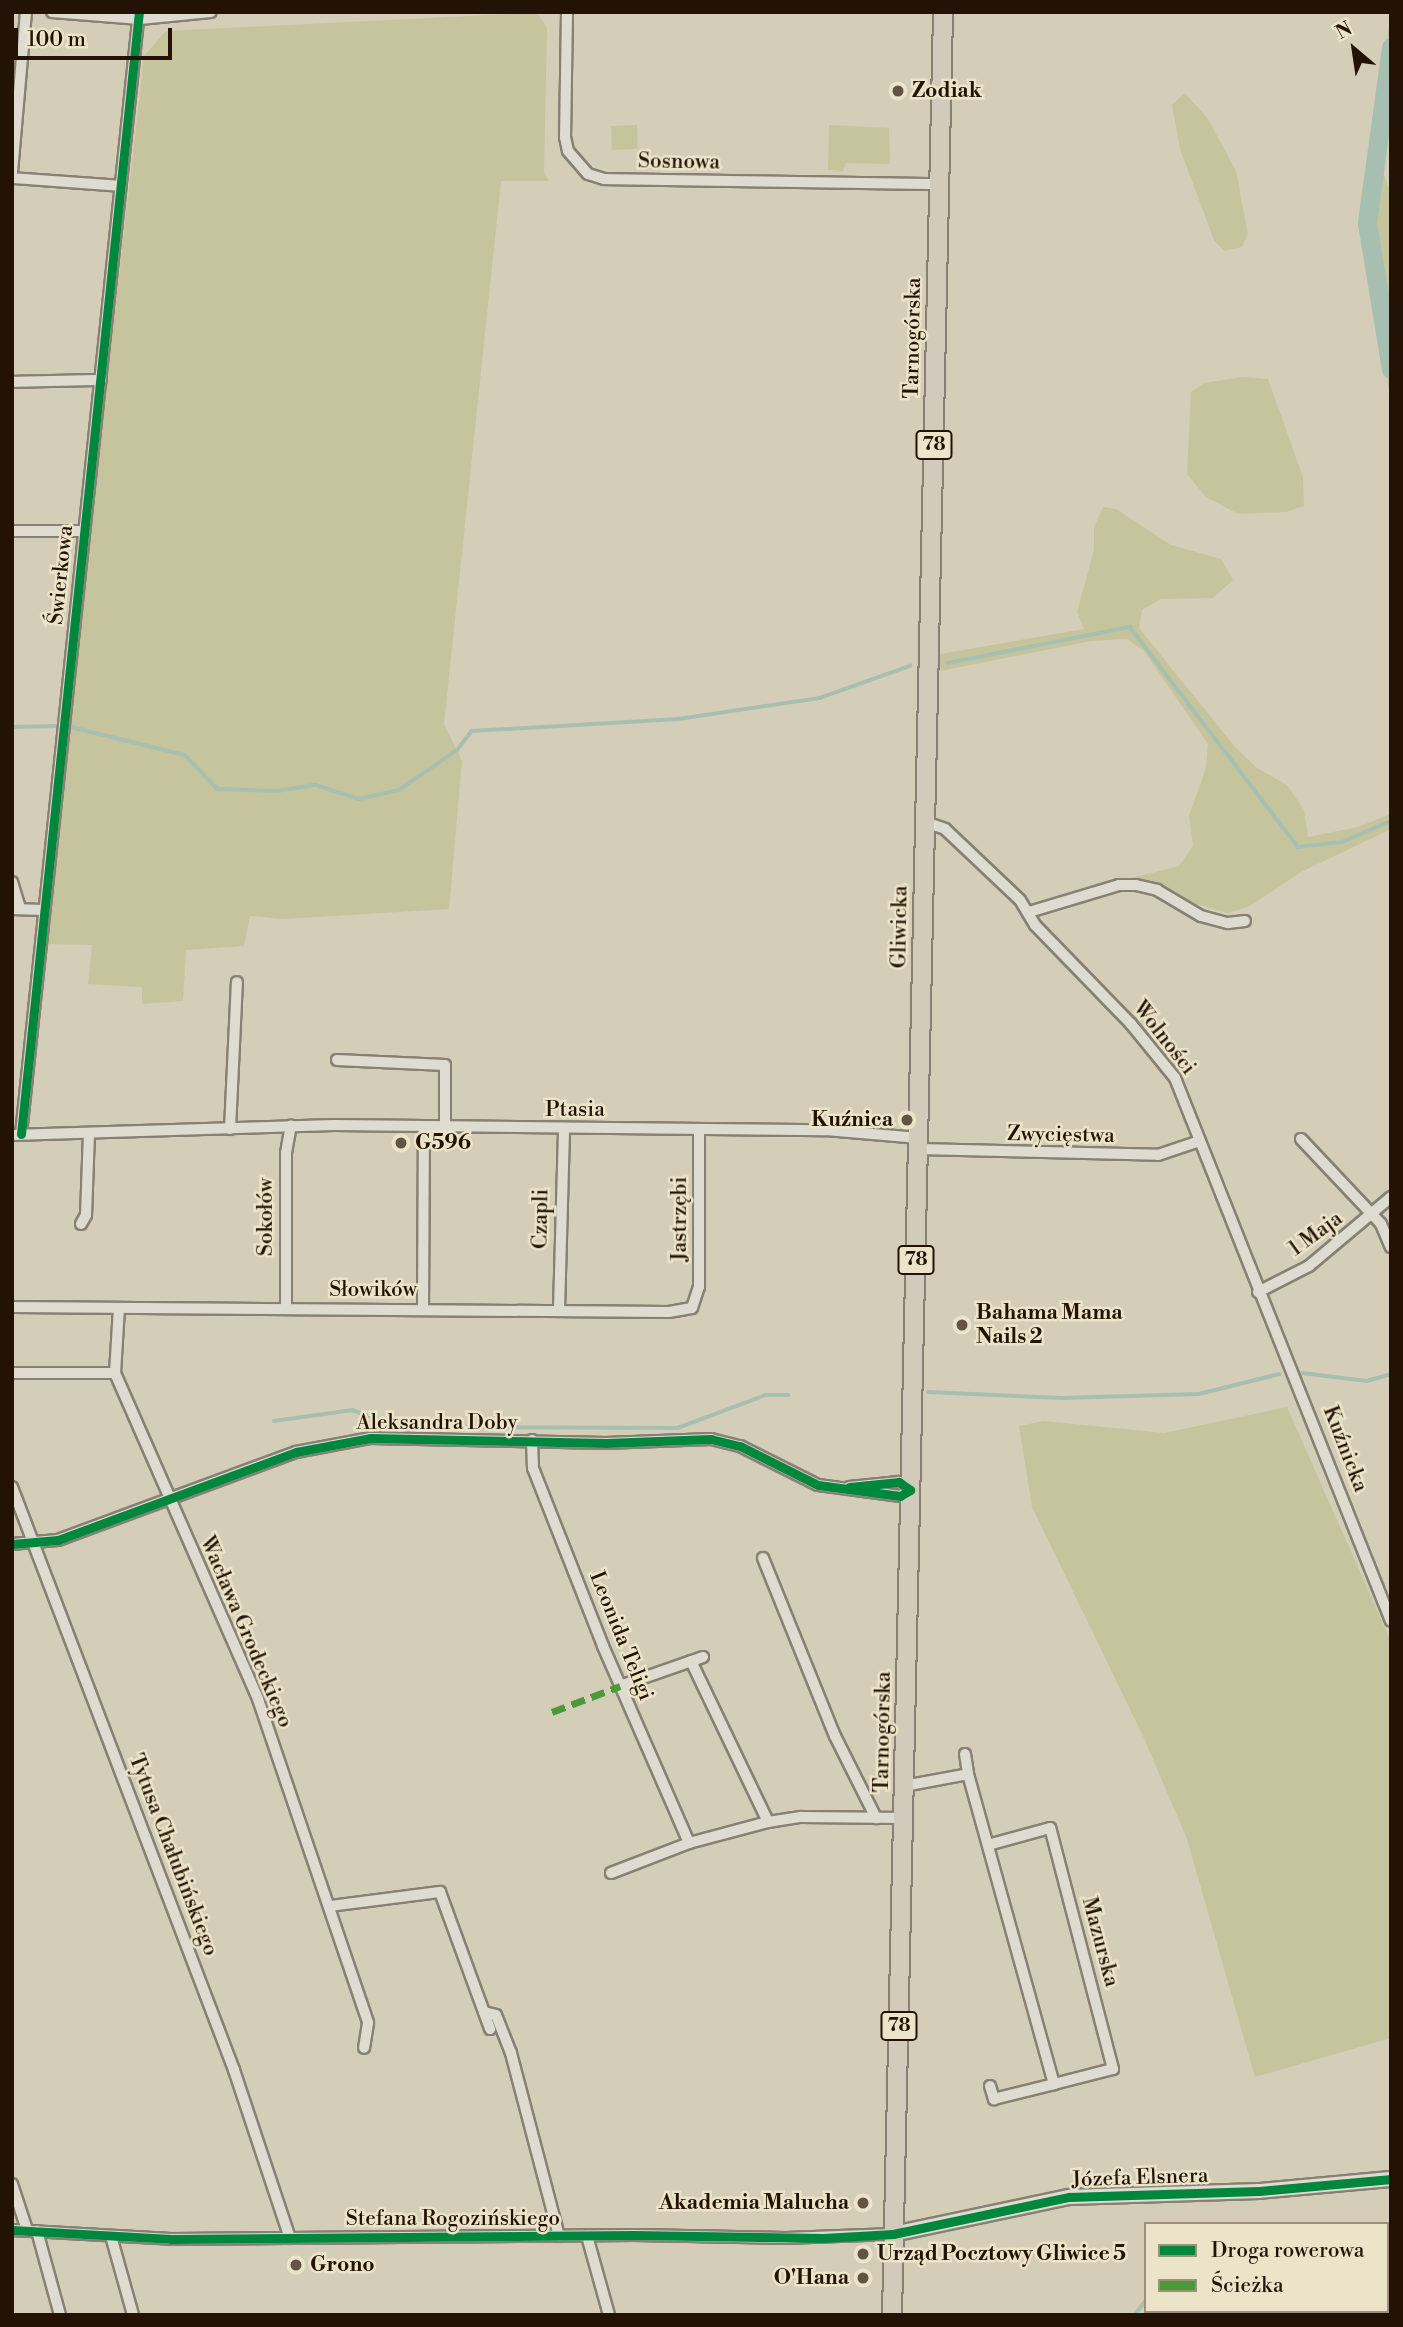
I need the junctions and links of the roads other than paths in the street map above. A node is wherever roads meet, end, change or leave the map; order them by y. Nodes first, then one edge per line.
1 (26, 12) edge
2 (52, 12) edge
3 (211, 12) edge
4 (567, 12) edge
5 (943, 12) edge
6 (139, 16) edge
7 (12, 172) edge
8 (12, 178) edge
9 (939, 184) junction
10 (121, 186) junction
11 (100, 380) junction
12 (12, 382) edge
13 (12, 531) edge
14 (83, 531) junction
15 (928, 706) joint
16 (926, 822) junction
17 (12, 882) edge
18 (16, 909) edge
19 (43, 910) junction
20 (1030, 912) junction
21 (1245, 921) dead end
22 (237, 982) dead end
23 (337, 1060) dead end
24 (291, 1125) junction
25 (230, 1129) junction
26 (424, 1129) junction
27 (445, 1129) junction
28 (564, 1129) junction
29 (699, 1130) junction
30 (89, 1134) junction
31 (17, 1135) edge
32 (1301, 1139) dead end
33 (1200, 1141) junction
34 (919, 1144) junction
35 (1391, 1197) edge
36 (1372, 1215) junction
37 (81, 1224) dead end
38 (1391, 1247) edge
39 (1258, 1292) junction
40 (12, 1307) edge
41 (119, 1308) junction
42 (692, 1308) joint
43 (286, 1309) junction
44 (423, 1310) junction
45 (559, 1310) junction
46 (12, 1373) edge
47 (115, 1373) junction
48 (533, 1440) junction
49 (12, 1487) edge
50 (910, 1490) junction
51 (169, 1500) junction
52 (32, 1540) junction
53 (12, 1544) edge
54 (763, 1558) dead end
55 (1391, 1622) edge
56 (704, 1657) dead end
57 (691, 1661) junction
58 (620, 1686) junction
59 (965, 1754) dead end
60 (968, 1774) junction
61 (904, 1786) junction
62 (876, 1818) junction
63 (904, 1818) junction
64 (768, 1822) junction
65 (689, 1843) junction
66 (988, 1845) junction
67 (611, 1873) dead end
68 (330, 1906) junction
69 (484, 2012) junction
70 (490, 2029) dead end
71 (364, 2048) dead end
72 (1054, 2084) junction
73 (990, 2086) dead end
74 (1391, 2179) edge
75 (12, 2184) edge
76 (12, 2230) edge
77 (32, 2231) junction
78 (893, 2234) junction
79 (111, 2236) junction
80 (559, 2236) junction
81 (587, 2236) junction
82 (290, 2238) junction
83 (60, 2315) edge
84 (133, 2315) edge
85 (609, 2315) edge
86 (892, 2315) edge

1 - 7 street
2 - 6 street
3 - 6 street
4 - 9 street, Sosnowa
5 - 9 main road, Tarnogórska / 78
6 - 10 street, Świerkowa
8 - 10 street
9 - 15 main road, Tarnogórska / 78
10 - 11 street, Świerkowa
11 - 12 street
11 - 14 street, Świerkowa
13 - 14 street
14 - 19 street, Świerkowa
15 - 16 main road, Gliwicka / 78
16 - 20 street, Wolności
16 - 34 main road, Gliwicka / 78
17 - 18 street
18 - 19 street
19 - 31 street, Świerkowa
20 - 21 street
20 - 33 street, Wolności
22 - 25 street
23 - 27 street
24 - 25 street, Ptasia
24 - 26 street, Ptasia
24 - 43 street, Sokołów
25 - 30 street, Ptasia
26 - 27 street, Ptasia
26 - 44 street
27 - 28 street, Ptasia
28 - 29 street, Ptasia
28 - 45 street, Czapli
29 - 34 street, Ptasia
29 - 42 street, Jastrzębi
30 - 31 street, Ptasia
30 - 37 street
32 - 36 street
33 - 34 street, Zwycięstwa
33 - 39 street, Wolności
34 - 50 main road, Tarnogórska / 78
35 - 36 street, 1 Maja
36 - 38 street
36 - 39 street, 1 Maja
39 - 55 street, Kuźnicka
40 - 41 street, Słowików
41 - 43 street, Słowików
41 - 47 street
42 - 45 street, Słowików
43 - 44 street, Słowików
44 - 45 street, Słowików
46 - 47 street
47 - 51 street, Wacława Grodeckiego
48 - 50 street, Aleksandra Doby
48 - 51 street, Aleksandra Doby
48 - 58 street, Leonida Teligi
49 - 52 street, Tytusa Chałubińskiego
50 - 61 main road, Tarnogórska / 78
51 - 52 street, Aleksandra Doby
51 - 68 street, Wacława Grodeckiego
52 - 53 street, Aleksandra Doby
52 - 82 street, Tytusa Chałubińskiego
54 - 62 street
56 - 57 street
57 - 58 street
57 - 64 street
58 - 65 street, Leonida Teligi
59 - 60 street
60 - 61 street
60 - 66 street
61 - 63 main road, Tarnogórska / 78
62 - 63 street
62 - 64 street
63 - 78 main road, Tarnogórska / 78
64 - 65 street
65 - 67 street
66 - 72 street
66 - 72 street, Mazurska
68 - 69 street
68 - 71 street, Wacława Grodeckiego
69 - 70 street
69 - 80 street
72 - 73 street, Mazurska
74 - 78 street, Józefa Elsnera
75 - 77 street
76 - 77 street, Stefana Rogozińskiego
77 - 79 street, Stefana Rogozińskiego
77 - 83 street
78 - 81 street, Stefana Rogozińskiego
78 - 86 main road, Tarnogórska / 78
79 - 82 street, Stefana Rogozińskiego
79 - 84 street
80 - 81 street, Stefana Rogozińskiego
80 - 82 street, Stefana Rogozińskiego
81 - 85 street

